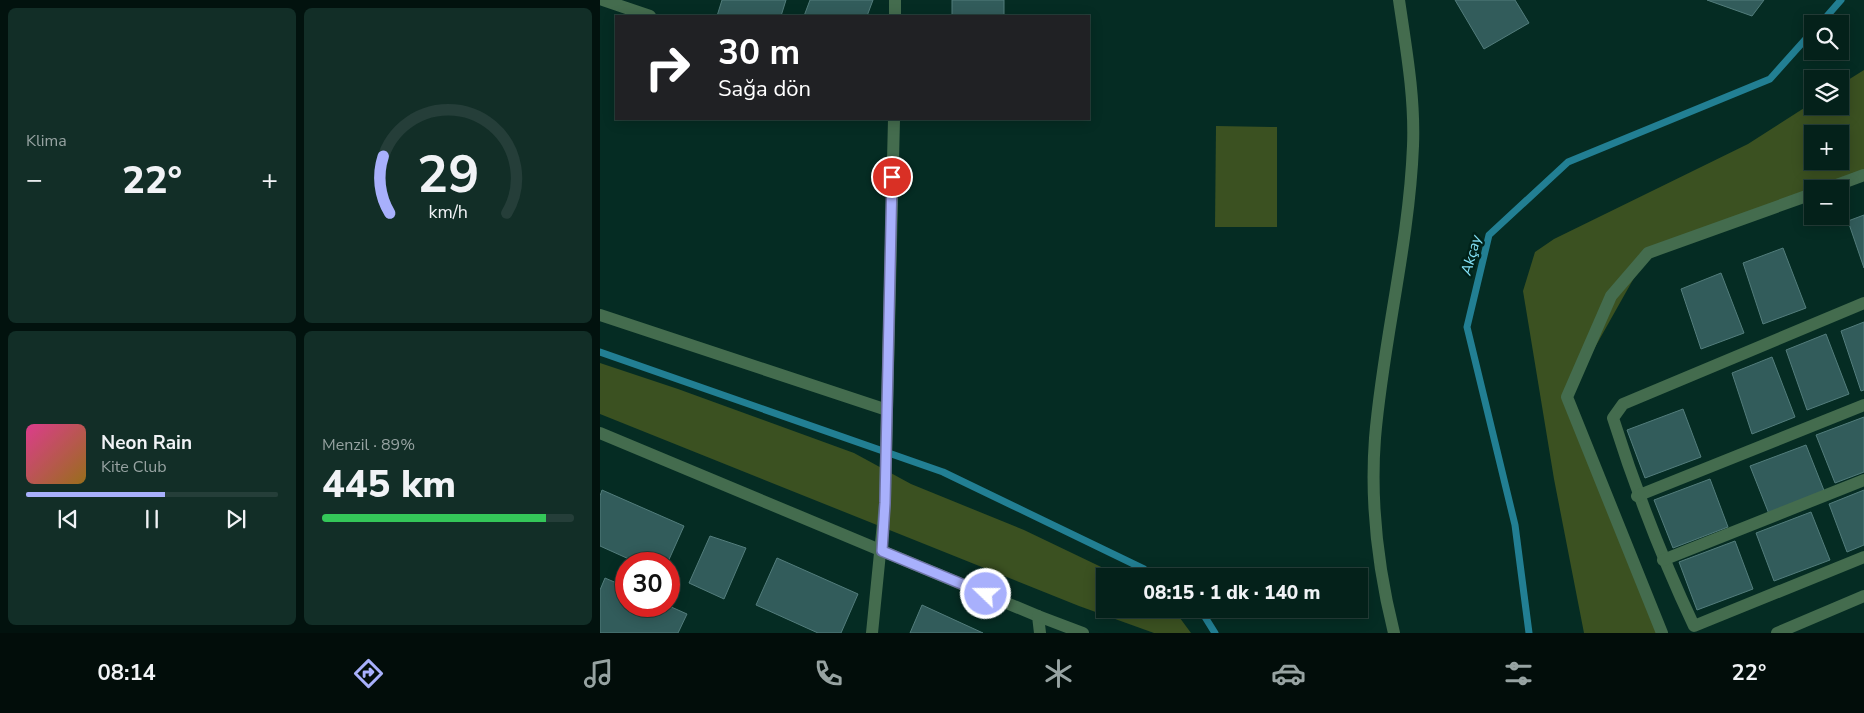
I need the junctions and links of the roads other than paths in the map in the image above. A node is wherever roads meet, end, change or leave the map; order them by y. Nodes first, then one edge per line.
1 (603, 0) edge
2 (895, 0) edge
3 (1399, 0) edge
4 (647, 15) edge
5 (894, 15) edge
6 (894, 120) edge
7 (1864, 174) edge
8 (1849, 180) edge
9 (1804, 197) edge
10 (1864, 303) edge
11 (600, 315) edge
12 (1864, 405) edge
13 (887, 410) junction
14 (600, 433) edge
15 (1864, 480) edge
16 (1637, 496) junction
17 (882, 551) junction
18 (1864, 557) edge
19 (1663, 560) junction
20 (1864, 596) edge
21 (1038, 616) junction
22 (872, 633) edge
23 (1040, 633) edge
24 (1070, 633) edge
25 (1084, 633) edge
26 (1394, 633) edge
27 (1662, 633) edge
28 (1777, 633) edge

1 - 4 street
2 - 5 street
3 - 26 street
6 - 13 street
7 - 8 street
9 - 27 street
10 - 16 street
11 - 13 street
12 - 16 street
13 - 17 street
14 - 17 street
15 - 19 street
16 - 19 street
17 - 21 street
17 - 22 street
18 - 19 street
20 - 28 street
21 - 23 street
21 - 24 street
21 - 25 street

